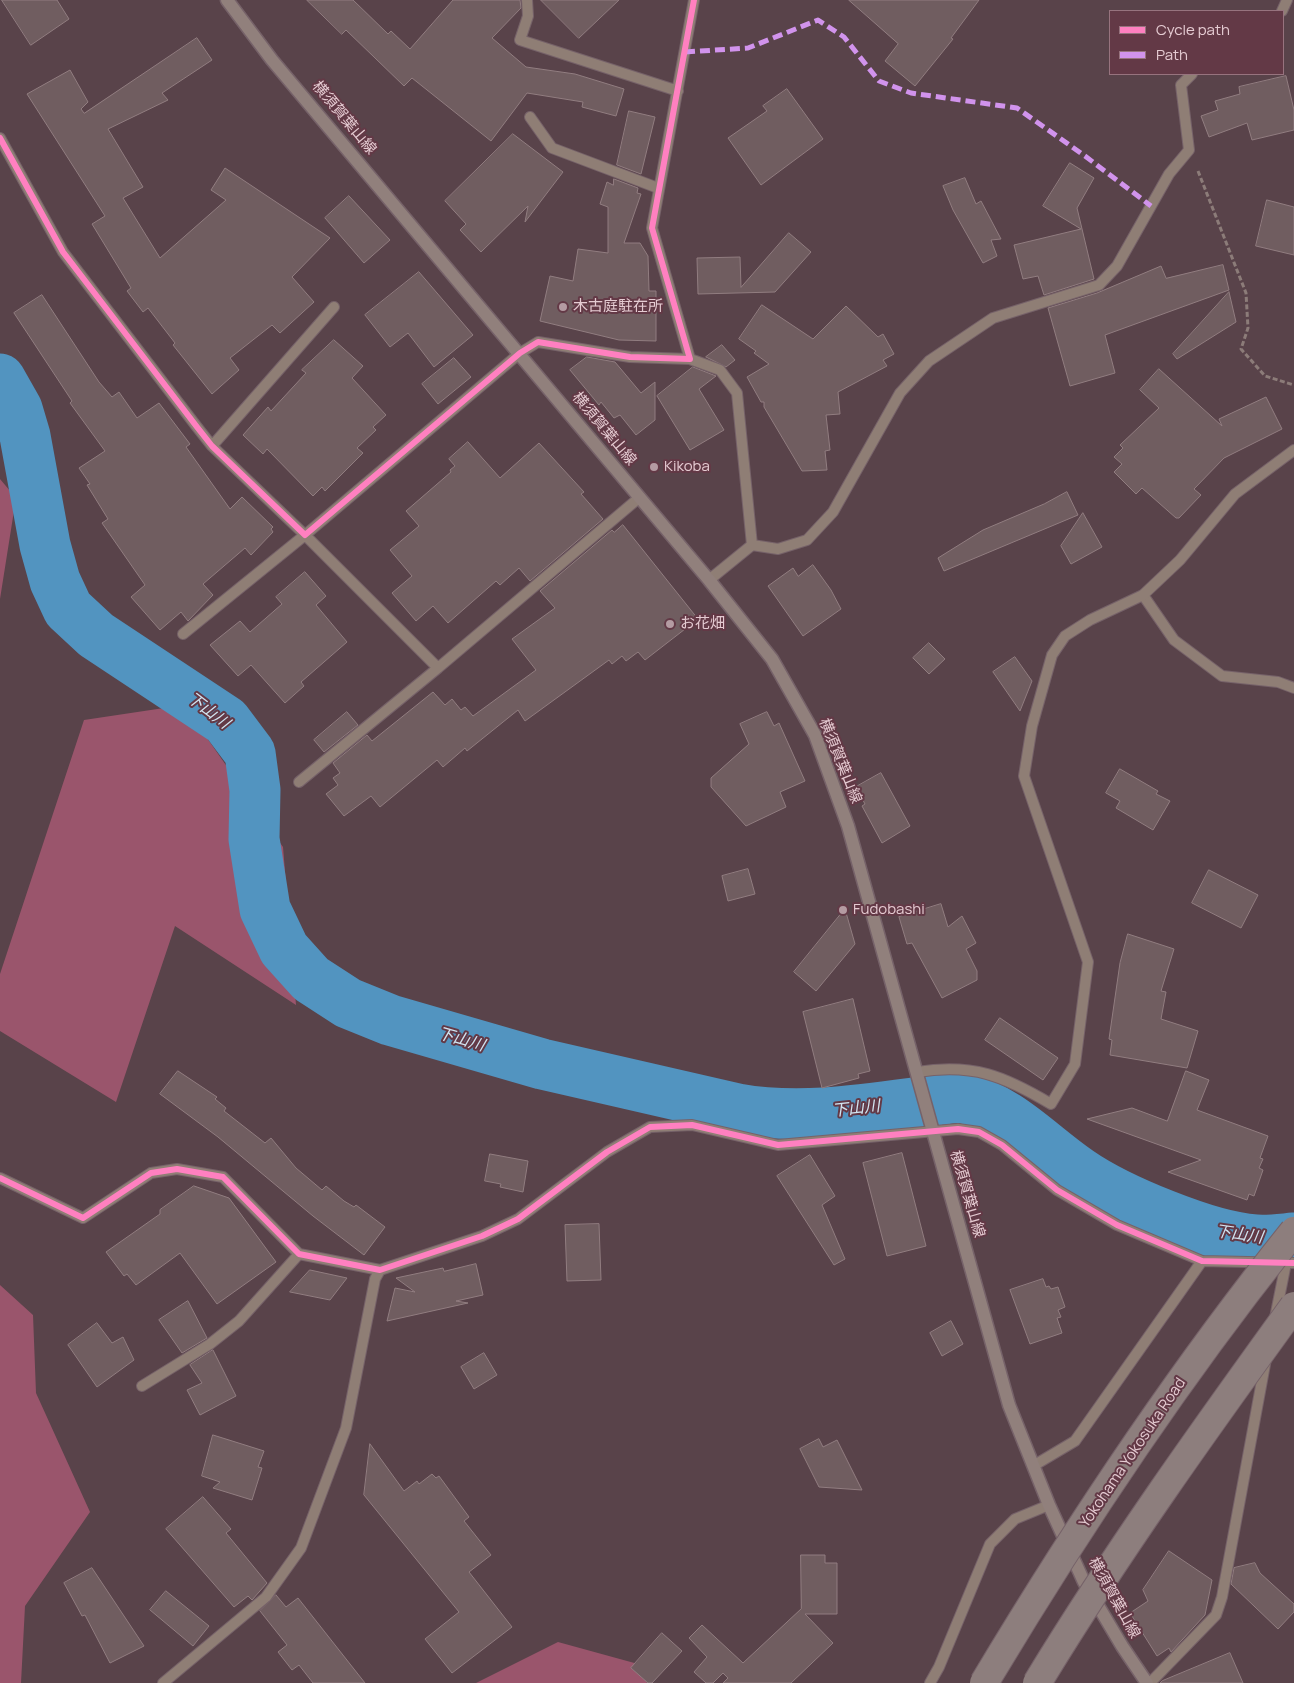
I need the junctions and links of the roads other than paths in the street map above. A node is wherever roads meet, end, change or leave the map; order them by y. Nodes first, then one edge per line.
1 (227, 0) edge
2 (527, 0) edge
3 (694, 0) edge
4 (1191, 75) edge
5 (678, 91) junction
6 (530, 117) dead end
7 (0, 138) edge
8 (658, 188) junction
9 (334, 307) dead end
10 (520, 353) junction
11 (690, 359) junction
12 (212, 446) junction
13 (1294, 450) edge
14 (640, 497) junction
15 (305, 535) junction
16 (752, 545) junction
17 (709, 580) junction
18 (1143, 595) junction
19 (183, 634) dead end
20 (438, 668) junction
21 (1294, 688) edge
22 (299, 782) dead end
23 (918, 1076) junction
24 (932, 1131) junction
25 (0, 1178) edge
26 (1294, 1231) edge
27 (299, 1254) junction
28 (1202, 1260) junction
29 (1290, 1263) edge
30 (380, 1270) junction
31 (1294, 1306) edge
32 (142, 1386) dead end
33 (1033, 1466) junction
34 (1048, 1505) junction
35 (163, 1683) edge
36 (930, 1683) edge
37 (984, 1683) edge
38 (1037, 1683) edge
39 (1148, 1683) edge

1 - 10 main road, 横須賀葉山線
2 - 5 street
3 - 5 street
4 - 16 street
5 - 8 street
6 - 8 street
7 - 12 street
8 - 11 street
9 - 12 street
10 - 11 street
10 - 14 main road, 横須賀葉山線
10 - 15 street
11 - 16 street
12 - 15 street
13 - 18 street
14 - 17 main road, 横須賀葉山線
14 - 20 street
15 - 19 street
15 - 20 street
16 - 17 street
17 - 23 main road, 横須賀葉山線
18 - 21 street
18 - 23 street
20 - 22 street
23 - 24 main road, 横須賀葉山線
24 - 28 street
24 - 30 street
24 - 33 main road, 横須賀葉山線
25 - 27 street
26 - 37 highway, Yokohama Yokosuka Road, bridge
27 - 30 street
27 - 32 street
28 - 29 street
28 - 33 street
29 - 39 street
30 - 35 street
31 - 38 highway, bridge
33 - 34 main road, 横須賀葉山線
34 - 36 street
34 - 39 main road, 横須賀葉山線

